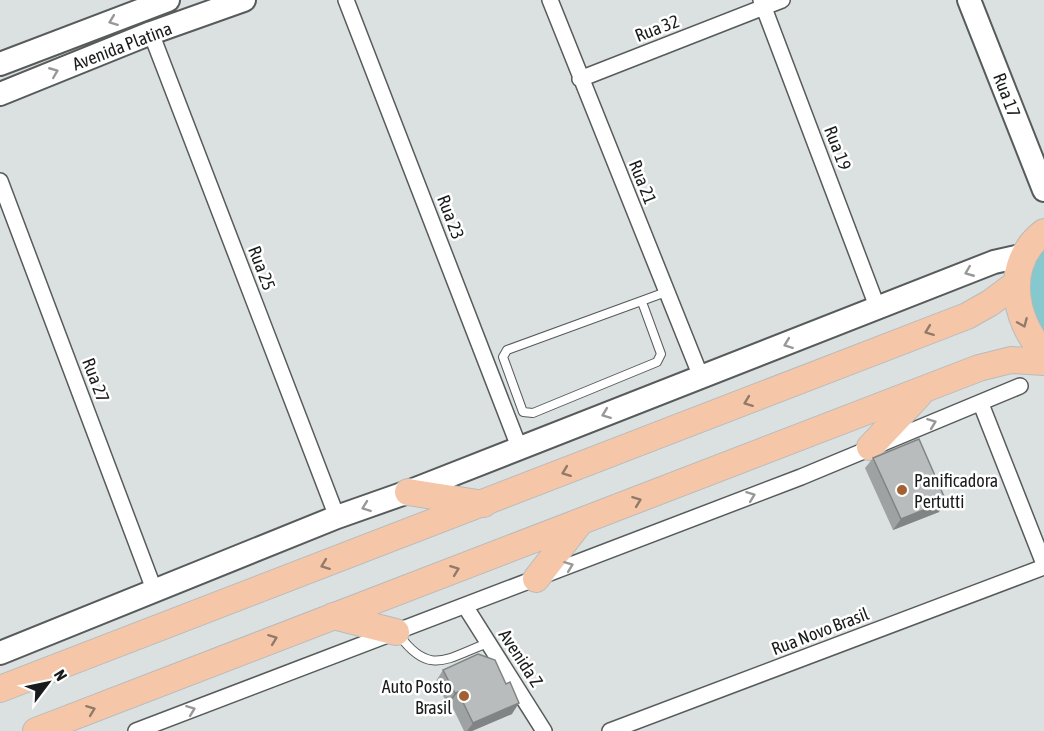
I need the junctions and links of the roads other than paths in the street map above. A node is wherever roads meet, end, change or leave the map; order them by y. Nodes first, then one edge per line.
1 (168, 0) edge
2 (244, 0) edge
3 (346, 0) edge
4 (550, 0) edge
5 (782, 0) edge
6 (969, 0) edge
7 (763, 3) edge
8 (151, 33) junction
9 (0, 64) edge
10 (580, 79) junction
11 (0, 94) edge
12 (0, 181) edge
13 (1044, 190) edge
14 (1044, 232) edge
15 (1025, 255) junction
16 (1017, 283) junction
17 (666, 292) junction
18 (642, 302) junction
19 (878, 309) junction
20 (1044, 353) edge
21 (1044, 362) edge
22 (700, 378) junction
23 (1020, 386) dead end
24 (924, 389) junction
25 (981, 404) junction
26 (519, 447) junction
27 (870, 447) junction
28 (408, 492) junction
29 (484, 504) junction
30 (337, 518) junction
31 (578, 524) junction
32 (1044, 565) edge
33 (536, 579) junction
34 (155, 592) junction
35 (465, 606) junction
36 (333, 616) junction
37 (396, 632) junction
38 (488, 643) junction
39 (0, 653) edge
40 (0, 689) edge
41 (36, 731) edge
42 (136, 731) edge
43 (544, 731) edge
44 (610, 731) edge

1 -> 9 street, Avenida Platina
2 - 8 street, Avenida Platina
3 - 26 street, Rua 23
4 - 10 street, Rua 21
5 - 7 street, Rua 32
6 - 13 street, Rua 17
7 - 10 street, Rua 32
7 - 19 street, Rua 19
11 -> 8 street, Avenida Platina
8 - 30 street, Rua 25
10 - 17 street, Rua 21
12 - 34 street, Rua 27
14 - 15 main road
15 - 16 main road
15 -> 19 street
16 -> 20 main road
16 -> 29 main road
17 - 18 lane
17 - 22 street, Rua 21
18 - 18 lane
19 -> 22 street
21 - 24 main road
22 -> 26 street
23 - 25 street
24 - 27 main road
31 -> 24 main road
27 -> 25 street
25 - 32 street
26 - 28 street
33 -> 27 street
28 - 29 main road
28 -> 30 street
29 -> 40 main road
30 - 34 street
31 - 33 main road
36 -> 31 main road
32 - 44 street, Rua Novo Brasil
33 - 35 street
34 - 39 street
35 - 37 street
35 - 38 street, Avenida Z
36 - 37 main road
41 -> 36 main road
37 - 38 lane
42 -> 37 street
38 - 43 street, Avenida Z

